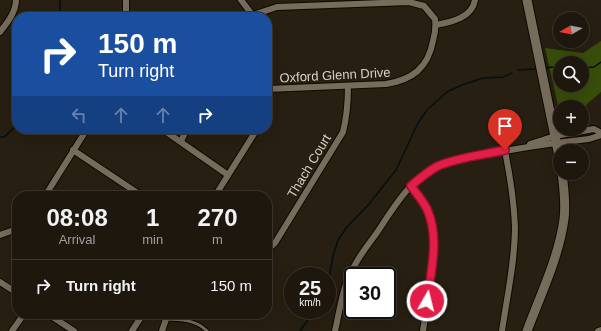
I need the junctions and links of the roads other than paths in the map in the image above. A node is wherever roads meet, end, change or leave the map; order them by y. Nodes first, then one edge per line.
1 (16, 0) edge
2 (126, 0) edge
3 (241, 0) edge
4 (475, 0) edge
5 (527, 0) edge
6 (395, 1) edge
7 (12, 12) edge
8 (126, 12) edge
9 (251, 12) edge
10 (263, 12) edge
11 (12, 13) edge
12 (436, 25) junction
13 (0, 32) edge
14 (348, 86) junction
15 (272, 90) edge
16 (84, 134) edge
17 (170, 134) edge
18 (184, 134) edge
19 (253, 134) edge
20 (601, 134) edge
21 (556, 139) junction
22 (181, 141) junction
23 (557, 144) edge
24 (73, 150) junction
25 (505, 150) junction
26 (228, 175) junction
27 (563, 180) edge
28 (411, 186) junction
29 (48, 191) edge
30 (134, 191) edge
31 (219, 191) edge
32 (12, 231) edge
33 (0, 235) edge
34 (272, 246) edge
35 (0, 282) edge
36 (12, 290) edge
37 (20, 319) edge
38 (56, 319) edge
39 (140, 319) edge
40 (165, 319) edge
41 (181, 319) edge
42 (601, 330) edge
43 (12, 331) edge
44 (74, 331) edge
45 (132, 331) edge
46 (162, 331) edge
47 (207, 331) edge
48 (335, 331) edge
49 (423, 331) edge
50 (502, 331) edge
51 (527, 331) edge
52 (598, 331) edge

1 - 7 street
2 - 8 street
3 - 9 street
4 - 12 street
5 - 21 main road
6 - 10 street
6 - 12 street
11 - 13 street
12 - 14 street, Oxford Glenn Drive
14 - 15 street, Oxford Glenn Drive
14 - 34 street, Thach Court
16 - 24 street
17 - 22 street
18 - 22 street
19 - 26 street
20 - 21 street
21 - 23 main road
21 - 25 street
22 - 26 street
24 - 29 street
24 - 30 street
25 - 28 street
25 - 50 street
26 - 31 street
27 - 51 main road
28 - 48 street
28 - 49 street
32 - 33 street
35 - 36 street
37 - 43 street
38 - 44 street
39 - 45 street
40 - 46 street
41 - 47 lane
42 - 52 street

